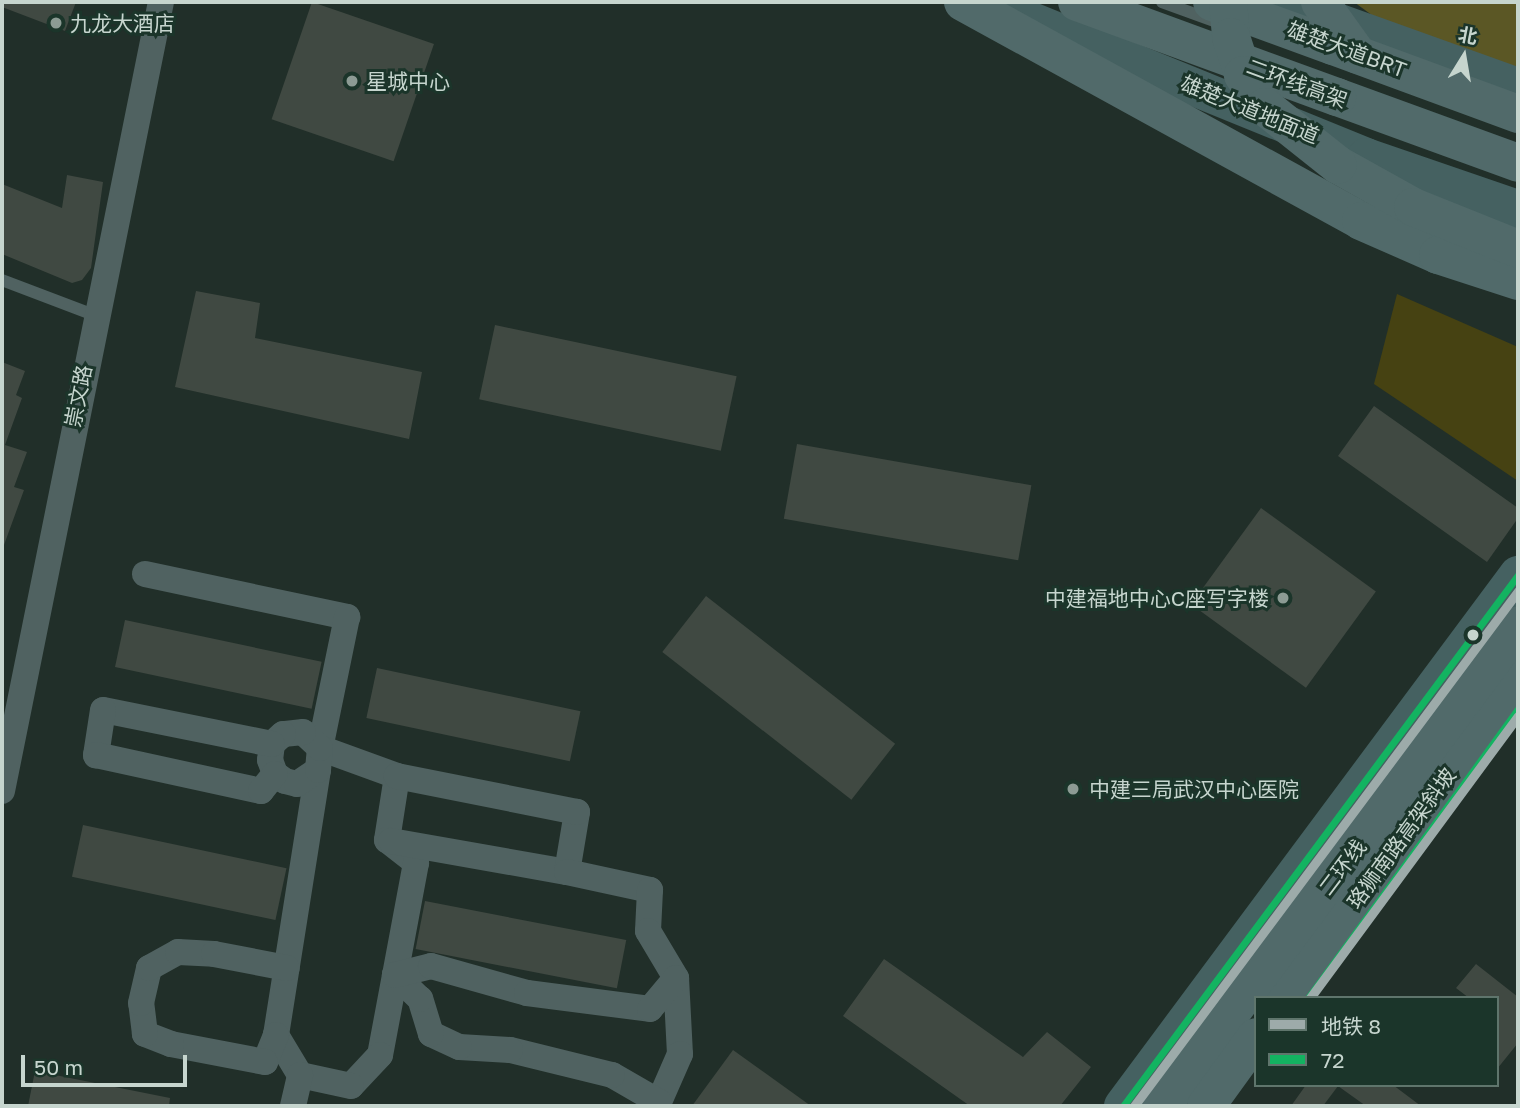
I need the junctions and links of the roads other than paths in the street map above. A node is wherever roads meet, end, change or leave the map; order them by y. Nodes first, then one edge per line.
1 (161, 2) edge
2 (963, 2) edge
3 (984, 2) edge
4 (1077, 2) edge
5 (1162, 2) edge
6 (1212, 2) edge
7 (1228, 2) edge
8 (1281, 2) edge
9 (1320, 2) edge
10 (1248, 34) dead end
11 (1346, 51) junction
12 (1518, 88) edge
13 (1518, 114) edge
14 (1518, 163) edge
15 (1518, 209) edge
16 (1518, 249) edge
17 (2, 280) edge
18 (1518, 281) edge
19 (94, 316) junction
20 (145, 574) dead end
21 (1518, 575) edge
22 (1518, 626) edge
23 (1518, 679) edge
24 (1518, 709) edge
25 (272, 744) junction
26 (319, 759) junction
27 (275, 774) junction
28 (397, 776) junction
29 (2, 791) edge
30 (387, 840) junction
31 (567, 872) junction
32 (287, 968) junction
33 (395, 975) junction
34 (676, 978) junction
35 (1285, 996) edge
36 (1309, 996) edge
37 (276, 1035) junction
38 (1254, 1040) edge
39 (1254, 1072) edge
40 (300, 1074) junction
41 (348, 1096) edge
42 (658, 1104) edge
43 (293, 1106) edge
44 (1123, 1106) edge
45 (1162, 1106) edge
46 (1206, 1106) edge
47 (1229, 1106) edge

1 - 19 street, 崇文路
2 - 18 highway
3 - 15 main road, 雄楚大道地面道
4 - 14 highway, 二环线高架, bridge
5 - 10 lane
6 - 11 highway, bridge
7 - 16 highway, bridge
8 - 12 main road
9 - 11 highway, bridge
11 - 13 highway
17 - 19 lane
19 - 29 street, 崇文路
20 - 26 street
21 - 44 main road
22 - 45 highway, 二环线
23 - 35 highway, 珞狮南路高架斜坡
24 - 36 main road
25 - 26 street
25 - 27 street
25 - 27 street
26 - 27 street
26 - 28 street
26 - 32 street
28 - 30 street
28 - 31 street
30 - 31 street
30 - 33 street
31 - 34 street
32 - 37 street
32 - 37 street
33 - 34 street
33 - 41 street
33 - 42 street
34 - 42 street
37 - 40 street
38 - 46 highway
39 - 47 main road
40 - 41 street
40 - 43 street

